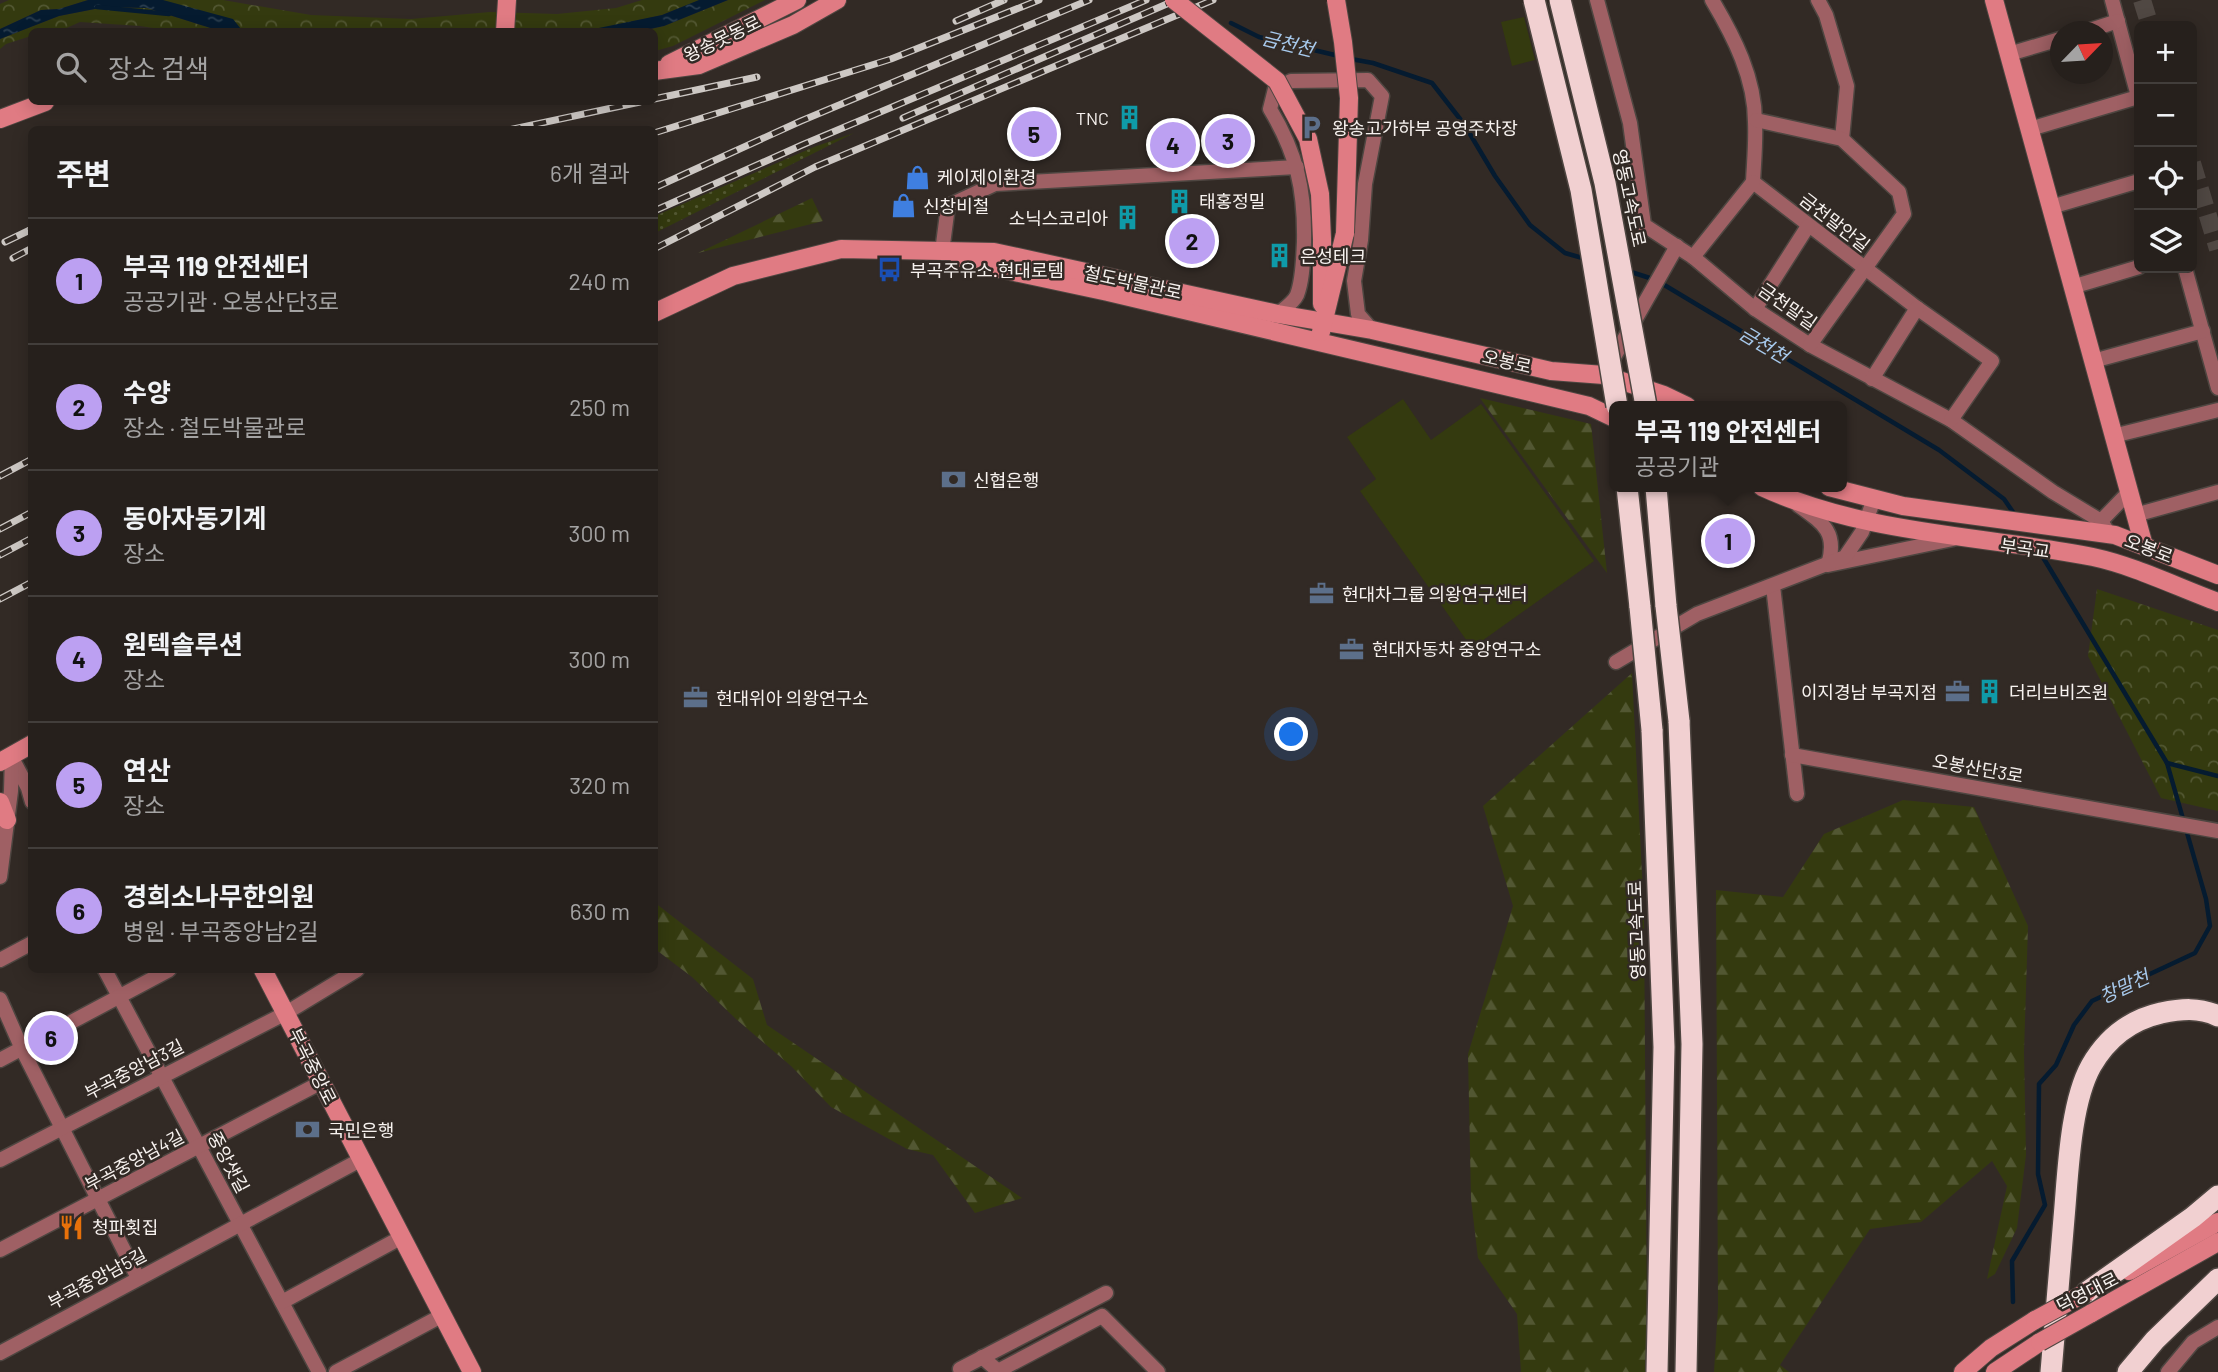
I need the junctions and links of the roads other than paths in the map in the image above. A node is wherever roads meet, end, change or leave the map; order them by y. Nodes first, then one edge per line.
1 (836, 0) edge
2 (1174, 0) edge
3 (1336, 0) edge
4 (1534, 0) edge
5 (1560, 0) edge
6 (1597, 0) edge
7 (1712, 0) edge
8 (1818, 0) edge
9 (1994, 0) edge
10 (2112, 0) edge
11 (791, 4) edge
12 (2118, 21) junction
13 (2113, 23) edge
14 (2050, 42) edge
15 (2009, 54) junction
16 (658, 70) edge
17 (658, 70) edge
18 (2135, 84) edge
19 (2134, 99) edge
20 (37, 105) edge
21 (0, 119) edge
22 (1756, 120) junction
23 (2030, 129) junction
24 (1842, 139) junction
25 (1297, 167) junction
26 (1753, 182) junction
27 (2134, 182) edge
28 (2051, 207) junction
29 (1808, 226) junction
30 (1677, 246) junction
31 (942, 251) junction
32 (1693, 257) junction
33 (1864, 268) junction
34 (2134, 268) edge
35 (2186, 273) edge
36 (2072, 287) junction
37 (1917, 308) junction
38 (1755, 309) junction
39 (658, 311) edge
40 (1278, 314) junction
41 (1323, 322) junction
42 (1372, 330) junction
43 (2203, 331) junction
44 (1319, 343) junction
45 (1810, 345) junction
46 (2093, 361) junction
47 (1604, 374) junction
48 (1872, 379) junction
49 (2218, 387) edge
50 (1617, 401) edge
51 (1645, 401) edge
52 (1677, 401) edge
53 (2218, 410) edge
54 (1609, 416) edge
55 (1951, 420) junction
56 (2113, 436) junction
57 (1657, 492) edge
58 (1773, 492) edge
59 (1847, 492) edge
60 (2218, 492) edge
61 (2128, 493) junction
62 (1628, 496) edge
63 (1874, 499) junction
64 (1793, 501) junction
65 (2135, 515) junction
66 (1866, 521) junction
67 (2105, 528) junction
68 (2079, 530) joint
69 (1958, 538) junction
70 (2144, 546) junction
71 (2093, 558) joint
72 (1828, 565) junction
73 (2218, 575) edge
74 (1773, 586) junction
75 (2218, 601) edge
76 (1616, 662) dead end
77 (28, 746) edge
78 (1792, 755) junction
79 (6, 760) edge
80 (28, 760) edge
81 (28, 788) edge
82 (1797, 794) dead end
83 (0, 802) edge
84 (7, 820) junction
85 (2214, 830) edge
86 (0, 877) edge
87 (28, 945) edge
88 (0, 960) edge
89 (107, 973) edge
90 (163, 973) edge
91 (265, 973) edge
92 (353, 973) edge
93 (120, 996) junction
94 (0, 999) edge
95 (286, 1013) junction
96 (2218, 1016) edge
97 (2218, 1027) edge
98 (22, 1049) junction
99 (0, 1060) edge
100 (162, 1075) junction
101 (321, 1082) junction
102 (61, 1128) junction
103 (199, 1147) junction
104 (362, 1159) junction
105 (0, 1160) edge
106 (2218, 1196) edge
107 (99, 1200) junction
108 (2218, 1222) edge
109 (240, 1224) junction
110 (402, 1237) junction
111 (2218, 1242) edge
112 (0, 1250) edge
113 (138, 1278) junction
114 (2218, 1279) edge
115 (2087, 1292) junction
116 (1106, 1293) dead end
117 (282, 1302) junction
118 (443, 1315) junction
119 (2218, 1327) edge
120 (0, 1353) edge
121 (982, 1357) junction
122 (319, 1372) edge
123 (336, 1372) edge
124 (472, 1372) edge
125 (961, 1372) edge
126 (1158, 1372) edge
127 (1657, 1372) edge
128 (1686, 1372) edge
129 (1963, 1372) edge
130 (1995, 1372) edge
131 (2051, 1372) edge
132 (2062, 1372) edge
133 (2128, 1372) edge
134 (2168, 1372) edge

1 - 16 street, 왕송못동로
2 - 41 street, bridge
3 - 41 street, bridge
4 - 50 highway, bridge
5 - 51 highway, 영동고속도로, bridge
6 - 30 street, 금천말길
7 - 22 street
8 - 24 street
9 - 15 street
10 - 12 street
11 - 17 street, 왕송못동로
12 - 13 street
12 - 18 street
14 - 15 street
15 - 23 street
19 - 23 street
20 - 21 street
22 - 24 street
22 - 26 street
23 - 28 street
24 - 33 street
25 - 31 street
25 - 40 street
25 - 42 street
26 - 29 street, 금천말안길
26 - 32 street
27 - 28 street
28 - 36 street
29 - 33 street, 금천말안길
29 - 38 street
30 - 32 street, 금천말길
30 - 47 street
31 - 39 street, 철도박물관로
31 - 40 street, 철도박물관로
31 - 44 street, 철도박물관로
32 - 38 street, 금천말길
33 - 37 street, 금천말안길
33 - 45 street
34 - 36 street
35 - 43 street
36 - 46 street
37 - 48 street
37 - 55 street, 금천말안길
38 - 45 street, 금천말길
40 - 41 street, 철도박물관로
41 - 42 street, 오봉로
41 - 44 street
42 - 47 street, 오봉로
43 - 46 street
43 - 49 street
44 - 54 street, 오봉로
45 - 48 street, 금천말길
46 - 56 street
47 - 52 street, 오봉로
48 - 55 street, 금천말길
53 - 56 street
55 - 67 street, 금천말길
56 - 61 street
57 - 128 highway, bridge
58 - 64 street
59 - 63 street
60 - 65 street
61 - 65 street
61 - 67 street
62 - 127 highway, 영동고속도로, bridge
63 - 66 street
63 - 68 street, 부곡교
64 - 66 street
64 - 72 street
65 - 70 street
66 - 69 street
66 - 72 street
67 - 68 street, 오봉로
67 - 70 street, 오봉로
69 - 71 street, 부곡교
69 - 72 street
70 - 73 street, 오봉로
71 - 75 street, 오봉로
72 - 74 street
74 - 76 street
74 - 78 street
77 - 79 street
78 - 82 street
78 - 85 street, 오봉산단3로
79 - 80 street
79 - 81 street
79 - 84 street
83 - 84 street
84 - 86 street
87 - 88 street
89 - 93 street, 중앙샛길
90 - 93 street
91 - 95 street, 부곡중앙로
92 - 95 street, 부곡중앙남3길
93 - 98 street
93 - 100 street, 중앙샛길
94 - 98 street
95 - 100 street, 부곡중앙남3길
95 - 101 street, 부곡중앙로
96 - 131 highway
97 - 132 highway
98 - 99 street
98 - 102 street
100 - 102 street, 부곡중앙남3길
100 - 103 street, 중앙샛길
101 - 103 street, 부곡중앙남4길
101 - 104 street, 부곡중앙로
102 - 105 street, 부곡중앙남3길
102 - 107 street
103 - 107 street, 부곡중앙남4길
103 - 109 street, 중앙샛길
104 - 109 street, 부곡중앙남5길
104 - 110 street, 부곡중앙로
106 - 115 highway
107 - 112 street, 부곡중앙남4길
107 - 113 street
108 - 115 street, 덕영대로
109 - 113 street, 부곡중앙남5길
109 - 117 street, 중앙샛길
110 - 117 street
110 - 118 street, 부곡중앙로
111 - 130 street, 덕영대로, bridge
113 - 120 street, 부곡중앙남5길
114 - 133 highway
115 - 129 street, 덕영대로, bridge
116 - 121 street
117 - 122 street, 중앙샛길
118 - 123 street
118 - 124 street, 부곡중앙로
119 - 134 street
121 - 125 street
121 - 126 street

